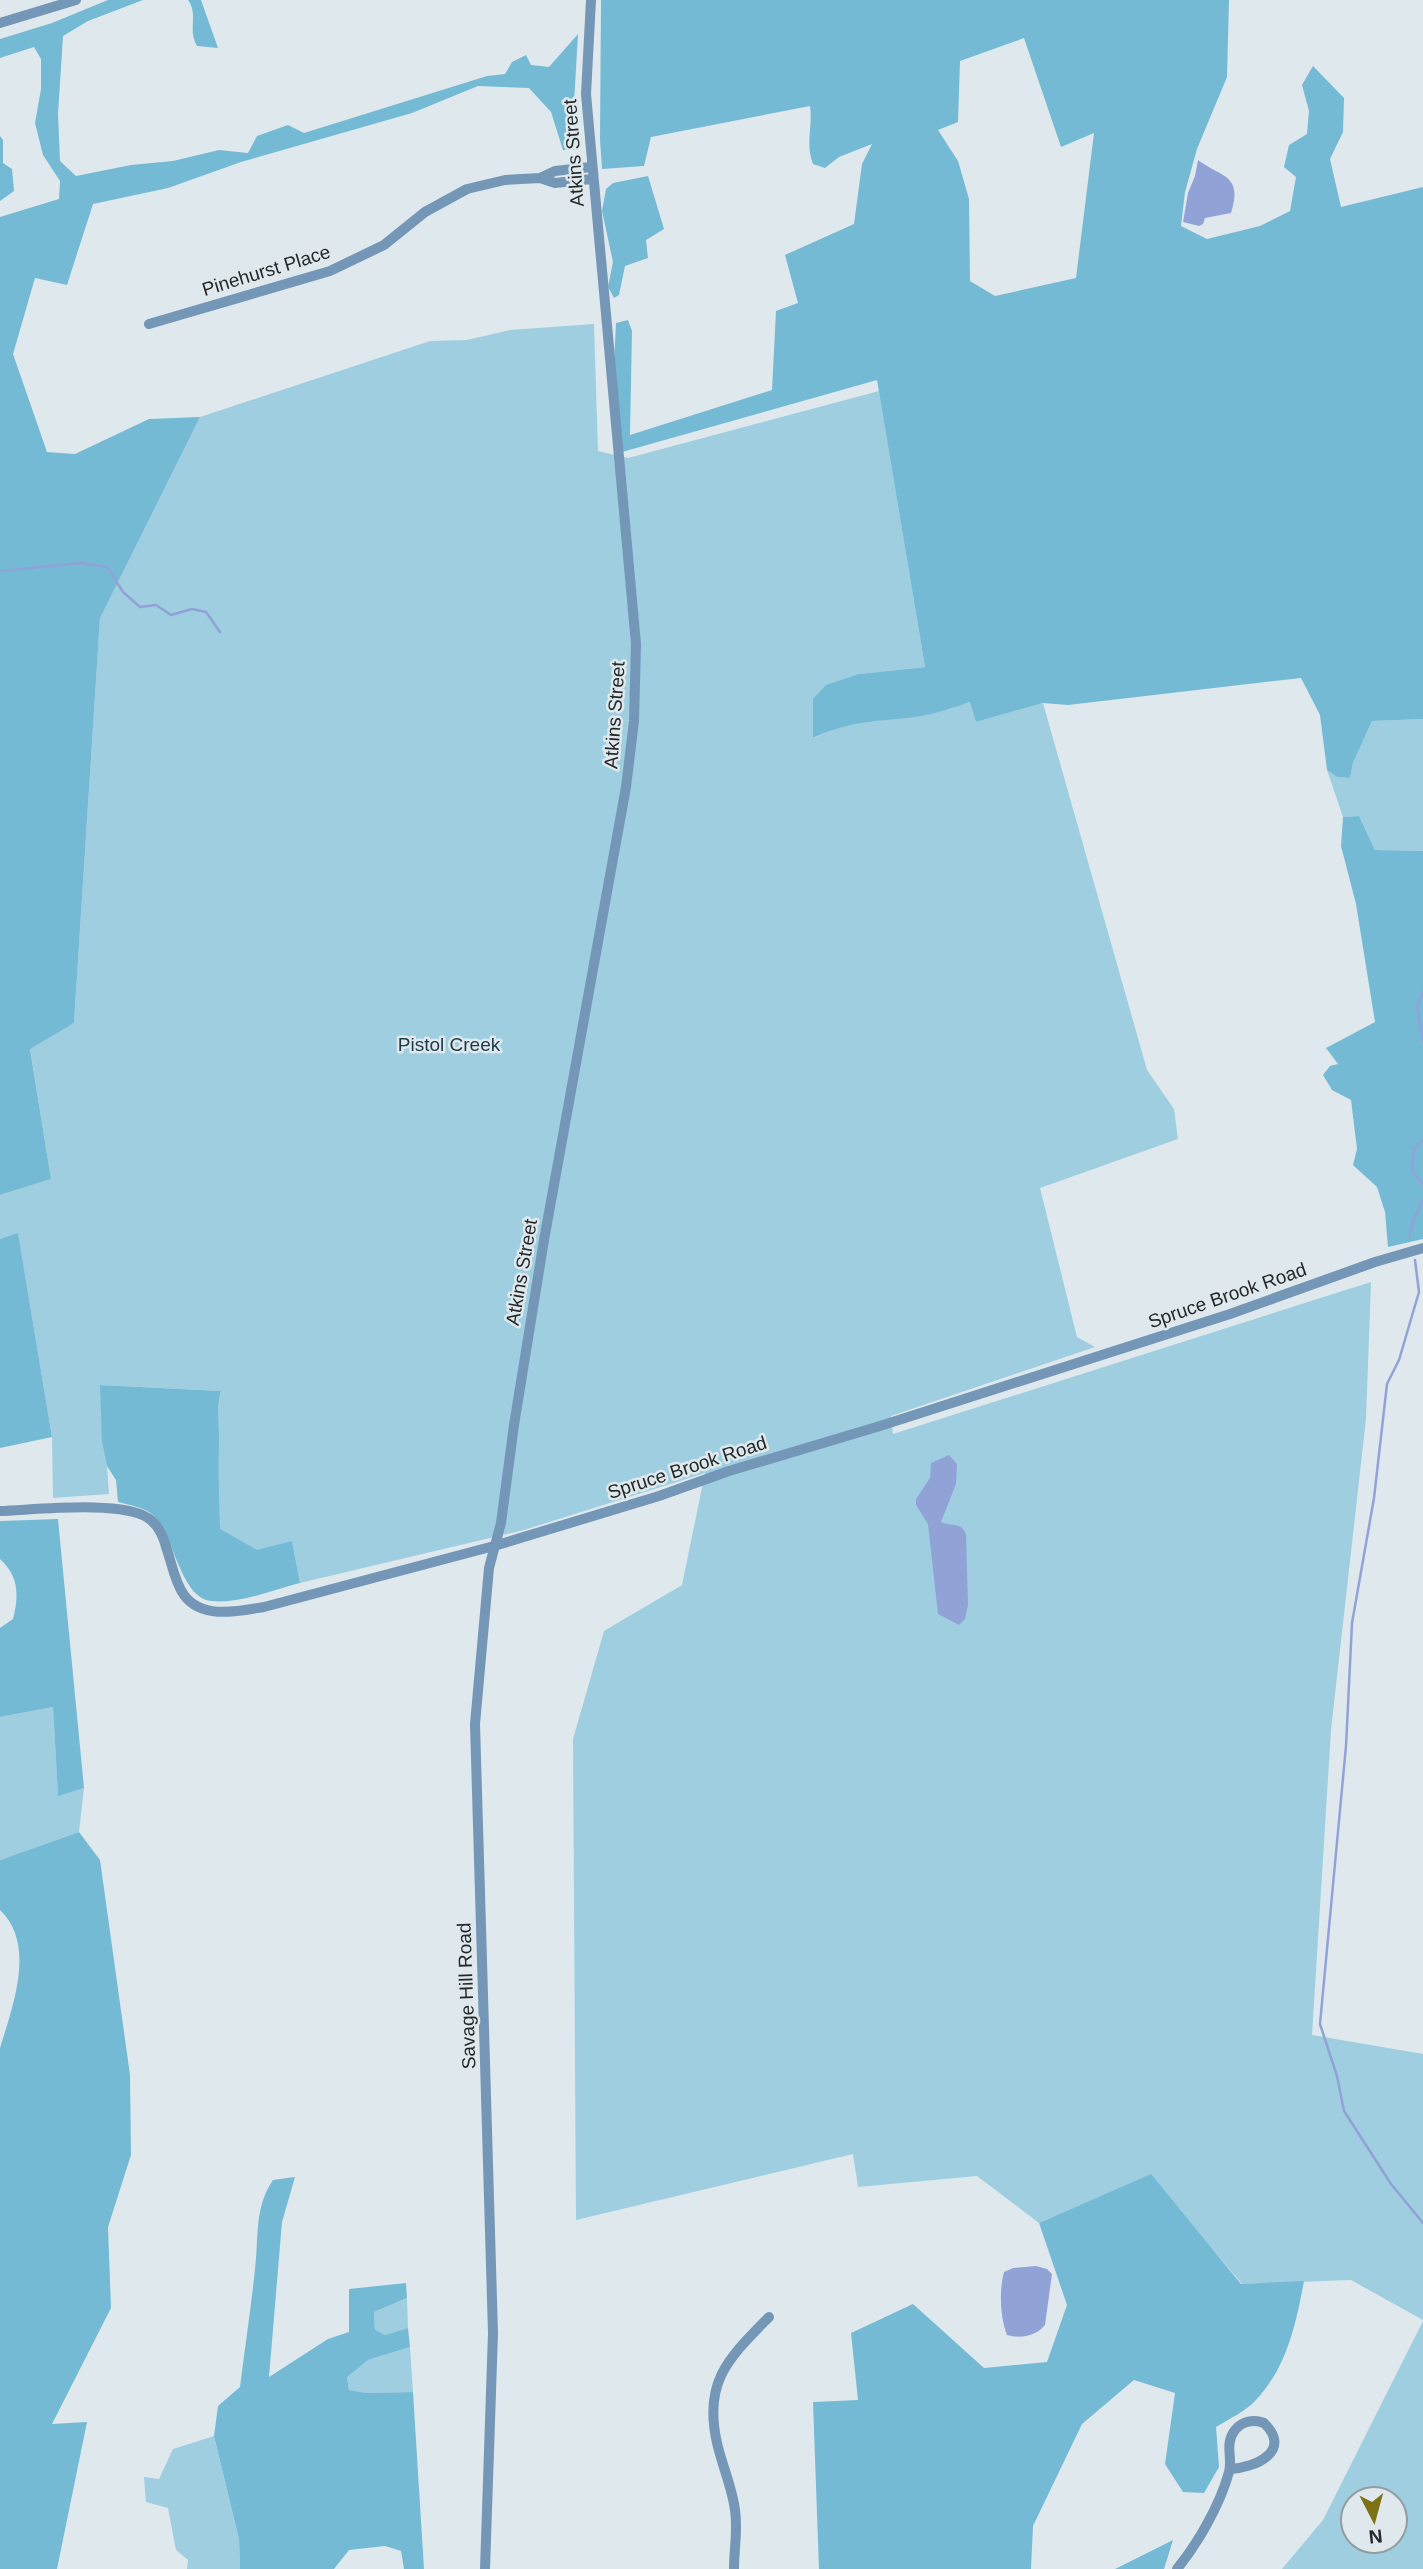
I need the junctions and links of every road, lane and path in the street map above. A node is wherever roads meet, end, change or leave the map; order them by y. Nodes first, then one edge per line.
1 (76, 0) edge
2 (591, 0) edge
3 (0, 23) edge
4 (591, 167) junction
5 (540, 178) junction
6 (592, 179) junction
7 (149, 324) dead end
8 (1423, 1248) edge
9 (514, 1424) joint
10 (0, 1511) edge
11 (494, 1546) junction
12 (769, 2317) dead end
13 (1230, 2469) junction
14 (485, 2569) edge
15 (734, 2569) edge
16 (1177, 2569) edge

1 - 3 street
2 - 4 street, Atkins Street
4 - 5 street, Pinehurst Place
4 - 6 street, Atkins Street
5 - 6 street, Pinehurst Place
5 - 7 street, Pinehurst Place
6 - 9 street, Atkins Street
8 - 11 street, Spruce Brook Road
9 - 11 street, Savage Hill Road
10 - 11 street, Spruce Brook Road
11 - 14 street, Savage Hill Road
12 - 15 street
13 - 13 street
13 - 16 street

